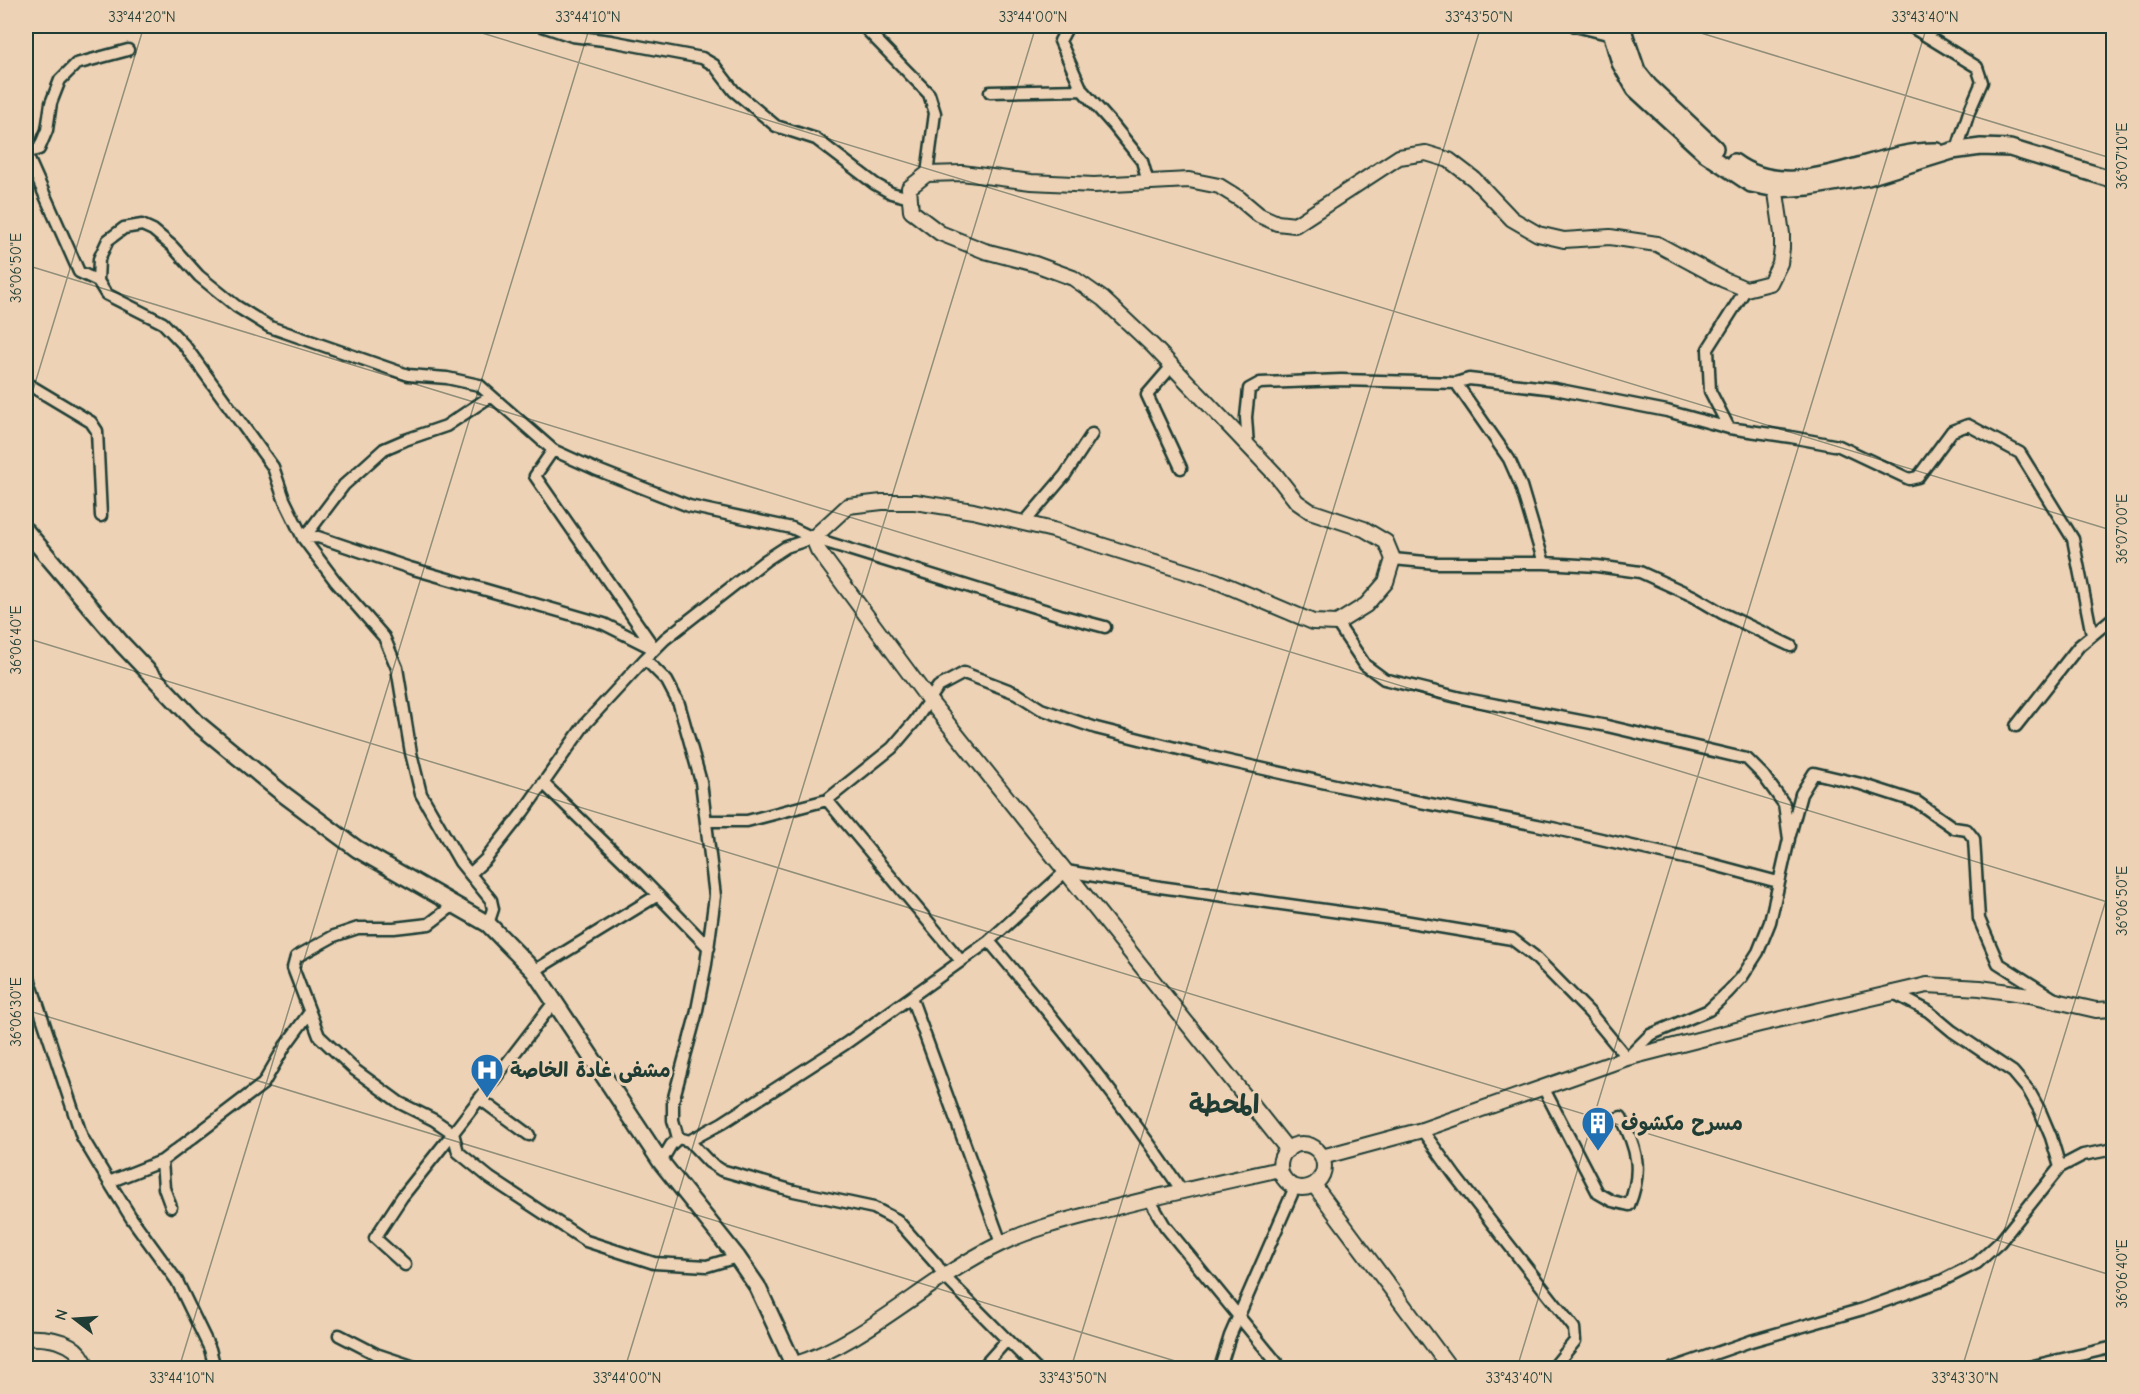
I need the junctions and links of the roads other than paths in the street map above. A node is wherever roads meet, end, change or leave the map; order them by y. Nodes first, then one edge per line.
1 (542, 26) edge
2 (863, 26) edge
3 (1068, 26) edge
4 (1575, 26) edge
5 (1910, 26) edge
6 (1616, 29) edge
7 (128, 50) dead end
8 (1082, 90) junction
9 (990, 92) dead end
10 (1954, 151) junction
11 (26, 153) edge
12 (927, 174) junction
13 (2114, 180) edge
14 (1148, 182) junction
15 (1775, 184) junction
16 (910, 198) junction
17 (98, 281) junction
18 (1746, 289) junction
19 (1172, 366) junction
20 (26, 383) edge
21 (1456, 383) junction
22 (491, 396) junction
23 (1729, 428) junction
24 (1092, 434) dead end
25 (1248, 446) junction
26 (553, 450) junction
27 (1181, 468) dead end
28 (101, 516) dead end
29 (1024, 523) junction
30 (26, 531) edge
31 (304, 538) junction
32 (813, 538) junction
33 (1393, 559) junction
34 (1544, 563) junction
35 (2114, 617) edge
36 (1337, 623) junction
37 (1105, 627) dead end
38 (2092, 635) junction
39 (1791, 646) dead end
40 (654, 649) junction
41 (645, 659) junction
42 (929, 700) junction
43 (2016, 726) dead end
44 (543, 783) junction
45 (826, 800) junction
46 (707, 821) junction
47 (1789, 839) junction
48 (1066, 871) junction
49 (470, 874) junction
50 (1778, 882) junction
51 (658, 895) junction
52 (455, 904) junction
53 (488, 924) junction
54 (989, 941) junction
55 (709, 948) junction
56 (961, 961) junction
57 (26, 969) edge
58 (534, 971) junction
59 (1892, 992) junction
60 (911, 997) junction
61 (2056, 1000) junction
62 (554, 1002) junction
63 (2114, 1009) edge
64 (310, 1012) junction
65 (1627, 1058) junction
66 (1544, 1089) junction
67 (480, 1099) junction
68 (1595, 1126) dead end
69 (1422, 1130) junction
70 (453, 1133) junction
71 (529, 1136) dead end
72 (683, 1139) junction
73 (2114, 1149) edge
74 (1288, 1150) junction
75 (1322, 1157) junction
76 (162, 1161) junction
77 (661, 1162) junction
78 (2060, 1167) junction
79 (1280, 1169) junction
80 (109, 1182) junction
81 (1314, 1185) junction
82 (1295, 1187) junction
83 (1182, 1191) junction
84 (1149, 1199) junction
85 (171, 1207) dead end
86 (1001, 1243) junction
87 (737, 1257) junction
88 (405, 1265) dead end
89 (942, 1275) junction
90 (1239, 1318) junction
91 (339, 1335) dead end
92 (26, 1338) edge
93 (1007, 1340) junction
94 (2114, 1347) edge
95 (791, 1367) edge
96 (87, 1368) edge
97 (215, 1368) edge
98 (418, 1368) edge
99 (982, 1368) edge
100 (1035, 1368) edge
101 (1220, 1368) edge
102 (1281, 1368) edge
103 (1450, 1368) edge
104 (1553, 1368) edge
105 (1674, 1368) edge
106 (2025, 1368) edge

1 - 16 street
2 - 12 street
3 - 8 street
4 - 6 street
5 - 10 street
6 - 15 main road
7 - 11 street
8 - 9 street
8 - 14 street
10 - 13 main road
10 - 15 main road
11 - 17 street
12 - 14 street
12 - 16 street
14 - 18 street
15 - 18 street
16 - 19 street
17 - 22 street
17 - 31 street
18 - 23 street
19 - 25 street
19 - 27 street
20 - 28 street
21 - 23 street
21 - 25 street
21 - 34 street
22 - 26 street
22 - 31 street
23 - 38 street
24 - 29 street
25 - 33 street
26 - 32 street
26 - 40 street
29 - 32 street
29 - 36 street
30 - 52 main road
31 - 40 street
31 - 49 street
32 - 37 street
32 - 40 street
32 - 42 street
33 - 34 street
33 - 36 street
34 - 39 street
35 - 38 street
36 - 47 street
38 - 43 street
40 - 41 street
41 - 44 street
41 - 46 street
42 - 45 street
42 - 48 street
42 - 50 street
44 - 49 street
44 - 51 street
45 - 46 street
45 - 56 street
46 - 55 street
47 - 50 street
47 - 61 street
48 - 54 street
48 - 65 street
48 - 74 street
49 - 53 street
50 - 65 street
51 - 55 street
51 - 58 street
52 - 53 main road
52 - 64 street
53 - 58 main road
54 - 56 street
54 - 83 street
55 - 72 street
56 - 60 street
57 - 80 street
58 - 62 main road
59 - 61 street
59 - 65 street
59 - 78 street
60 - 72 street
60 - 86 street
61 - 63 street
62 - 67 street
62 - 77 main road
64 - 70 street
64 - 76 street
65 - 66 street
66 - 68 street
66 - 69 street
67 - 70 street
67 - 71 street
69 - 75 street
69 - 104 street
70 - 87 street
70 - 88 street
72 - 77 street
72 - 89 street
73 - 78 street
74 - 75 street
74 - 79 street
75 - 81 street
76 - 80 street
76 - 85 street
77 - 87 main road
78 - 105 street
79 - 82 street
79 - 83 street
80 - 97 street
81 - 82 street
81 - 103 street
82 - 90 street
83 - 84 street
84 - 86 street
84 - 90 street
86 - 89 street
87 - 95 main road
89 - 93 street
89 - 95 street
90 - 101 street
90 - 102 street
91 - 98 street
92 - 96 street
93 - 99 street
93 - 100 street
94 - 106 street

